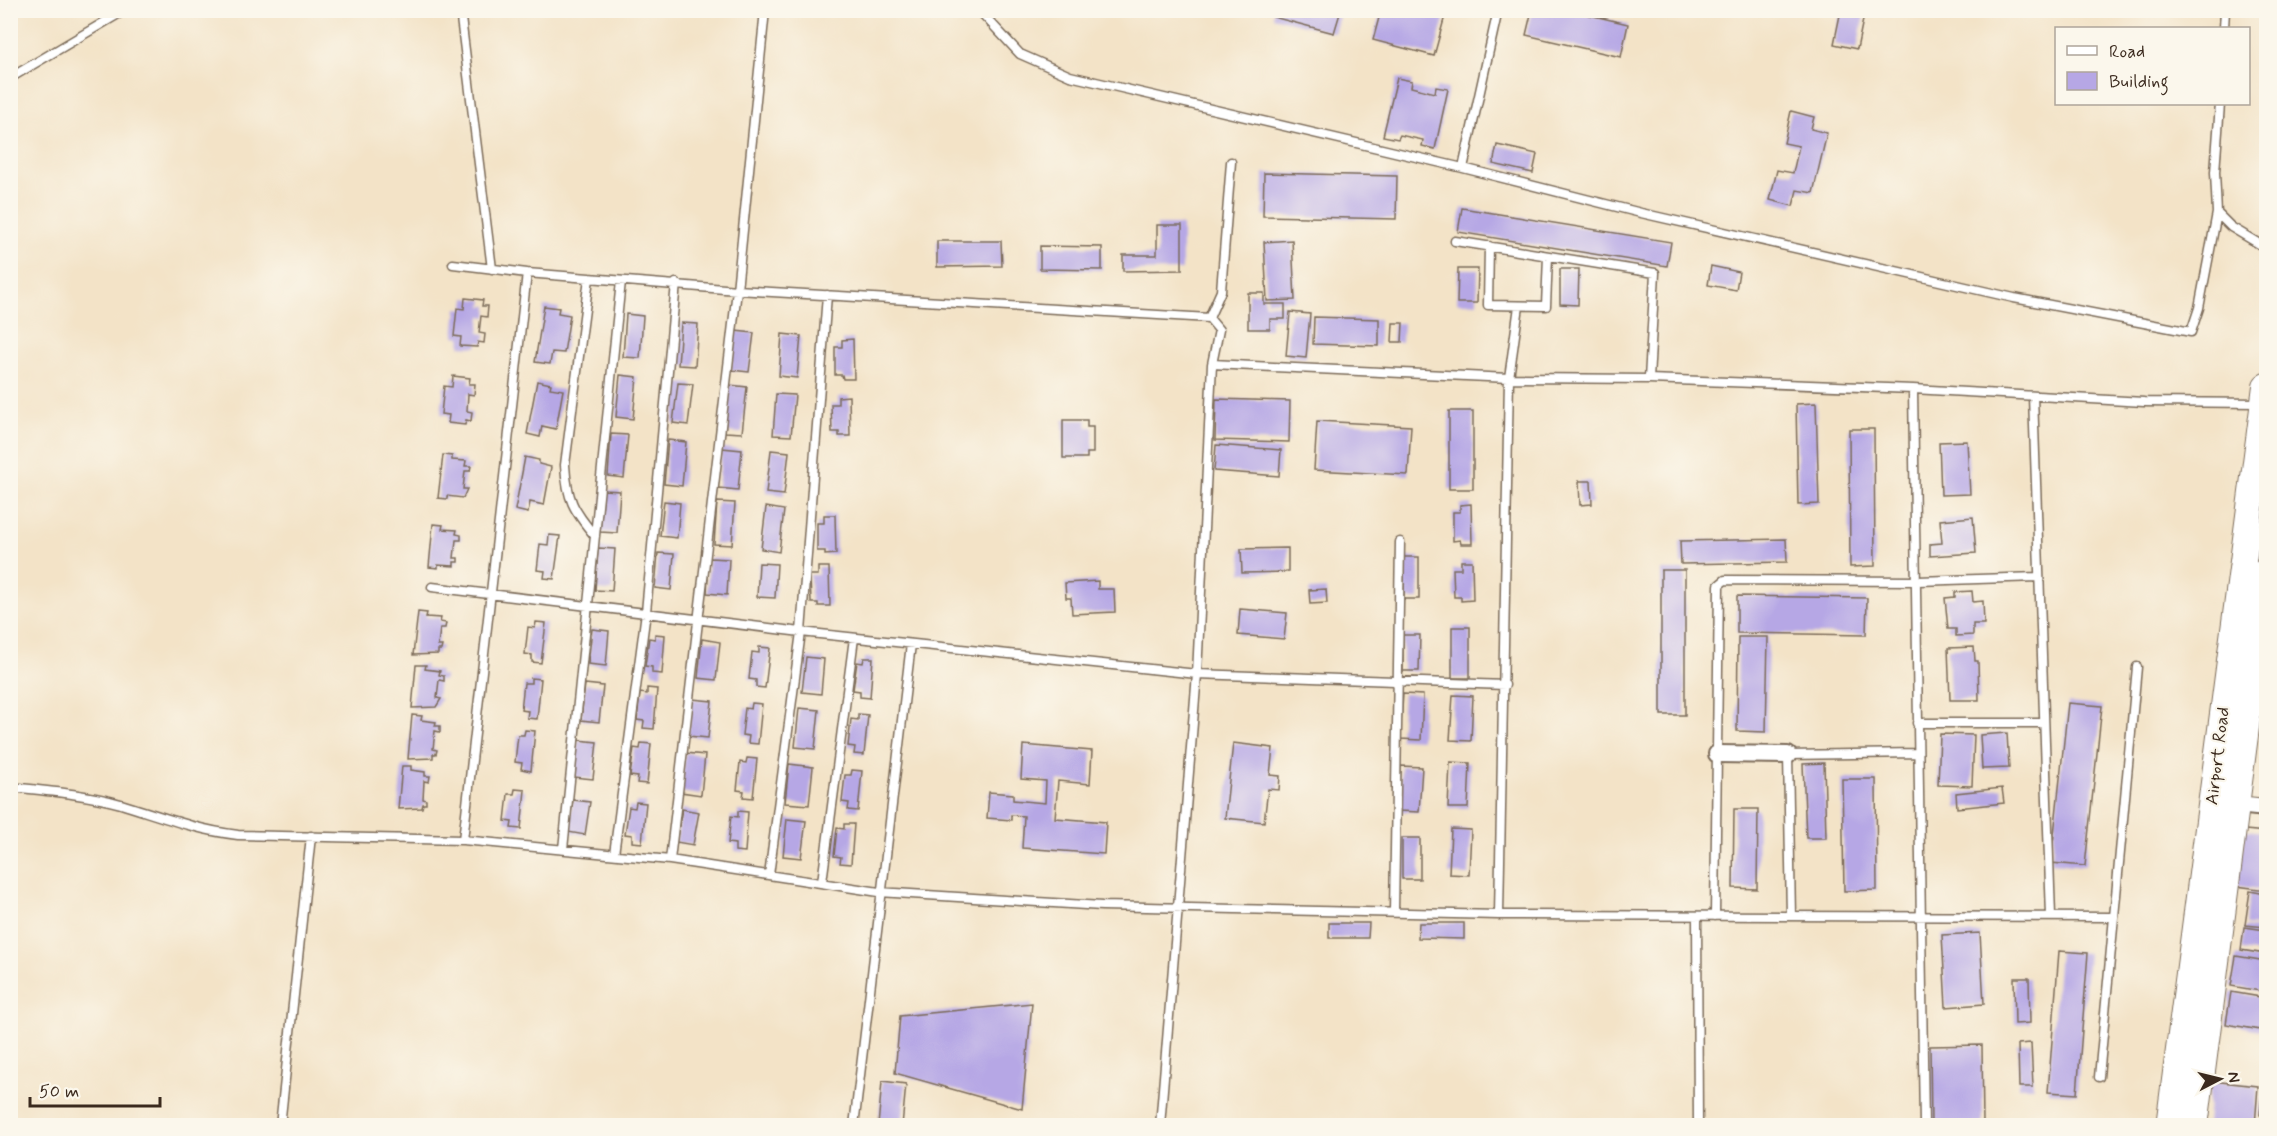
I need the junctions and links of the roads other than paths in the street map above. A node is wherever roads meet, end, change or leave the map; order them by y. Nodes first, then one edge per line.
1 (125, 10) edge
2 (460, 10) edge
3 (765, 10) edge
4 (979, 10) edge
5 (1498, 10) edge
6 (2225, 10) edge
7 (2224, 27) edge
8 (10, 78) edge
9 (2220, 105) edge
10 (1231, 162) dead end
11 (1462, 168) junction
12 (2217, 213) junction
13 (1455, 241) dead end
14 (1489, 246) junction
15 (2266, 248) edge
16 (1548, 256) junction
17 (453, 264) dead end
18 (492, 269) junction
19 (527, 273) junction
20 (589, 278) junction
21 (621, 281) junction
22 (676, 283) junction
23 (737, 290) junction
24 (827, 295) junction
25 (1519, 306) junction
26 (1209, 318) junction
27 (1212, 363) junction
28 (1509, 378) junction
29 (1649, 379) junction
30 (1913, 389) junction
31 (2033, 396) junction
32 (2266, 398) edge
33 (595, 536) junction
34 (1400, 543) dead end
35 (2266, 571) edge
36 (2038, 577) junction
37 (1918, 581) junction
38 (432, 587) dead end
39 (491, 593) junction
40 (588, 605) junction
41 (646, 612) junction
42 (697, 620) junction
43 (801, 632) junction
44 (854, 638) junction
45 (911, 644) junction
46 (2137, 668) dead end
47 (1197, 674) junction
48 (1398, 682) junction
49 (1505, 686) junction
50 (1917, 723) junction
51 (2044, 723) junction
52 (1917, 753) junction
53 (1717, 754) junction
54 (1788, 755) junction
55 (10, 787) edge
56 (2236, 805) junction
57 (2266, 808) edge
58 (311, 836) junction
59 (463, 840) junction
60 (562, 849) junction
61 (614, 854) junction
62 (670, 860) junction
63 (769, 875) junction
64 (822, 882) junction
65 (879, 891) junction
66 (1178, 906) junction
67 (1394, 912) junction
68 (1499, 915) junction
69 (1697, 916) junction
70 (1715, 916) junction
71 (1791, 916) junction
72 (2050, 916) junction
73 (1920, 917) junction
74 (2114, 917) junction
75 (2099, 1077) dead end
76 (280, 1125) edge
77 (854, 1125) edge
78 (1160, 1125) edge
79 (1698, 1125) edge
80 (1924, 1125) edge
81 (2169, 1125) edge
82 (2195, 1125) edge

1 - 8 lane
2 - 18 lane
3 - 23 lane
4 - 11 lane
5 - 11 lane
6 - 7 lane
9 - 12 lane
10 - 26 lane
11 - 12 lane
12 - 15 lane
13 - 14 lane
14 - 16 lane
14 - 25 lane
16 - 25 lane
16 - 29 lane
17 - 18 lane
18 - 19 lane
19 - 20 lane
19 - 39 lane
20 - 21 lane
20 - 33 lane
21 - 22 lane
21 - 33 lane
22 - 23 lane
22 - 41 lane
23 - 24 lane
23 - 42 lane
24 - 26 lane
24 - 43 lane
25 - 28 lane
26 - 27 lane
27 - 28 lane
27 - 47 lane
28 - 29 lane
28 - 49 lane
29 - 30 lane
30 - 31 lane
30 - 37 lane
31 - 32 lane
31 - 36 lane
32 - 81 main road, Airport Road
33 - 40 lane
34 - 48 lane
35 - 56 main road, Airport Road
36 - 37 lane
36 - 51 lane
37 - 50 lane
37 - 53 lane
38 - 39 lane
39 - 40 lane
39 - 59 lane
40 - 41 lane
40 - 60 lane
41 - 42 lane
41 - 61 lane
42 - 43 lane
42 - 62 lane
43 - 44 lane
43 - 63 lane
44 - 45 lane
44 - 64 lane
45 - 47 lane
45 - 65 lane
46 - 74 lane
47 - 48 lane
47 - 66 lane
48 - 49 lane
48 - 67 lane
49 - 68 lane
50 - 51 lane
50 - 52 lane
51 - 72 lane
52 - 54 lane
52 - 73 lane
53 - 54 street
53 - 70 lane
54 - 71 lane
55 - 58 lane
56 - 57 street
56 - 82 main road, Airport Road
58 - 59 lane
58 - 76 lane
59 - 60 lane
60 - 61 lane
61 - 62 lane
62 - 63 lane
63 - 64 lane
64 - 65 lane
65 - 66 lane
65 - 77 lane
66 - 67 lane
66 - 78 lane
67 - 68 lane
68 - 69 lane
69 - 70 lane
69 - 79 lane
70 - 71 lane
71 - 73 lane
72 - 73 lane
72 - 74 lane
73 - 80 lane
74 - 75 lane

